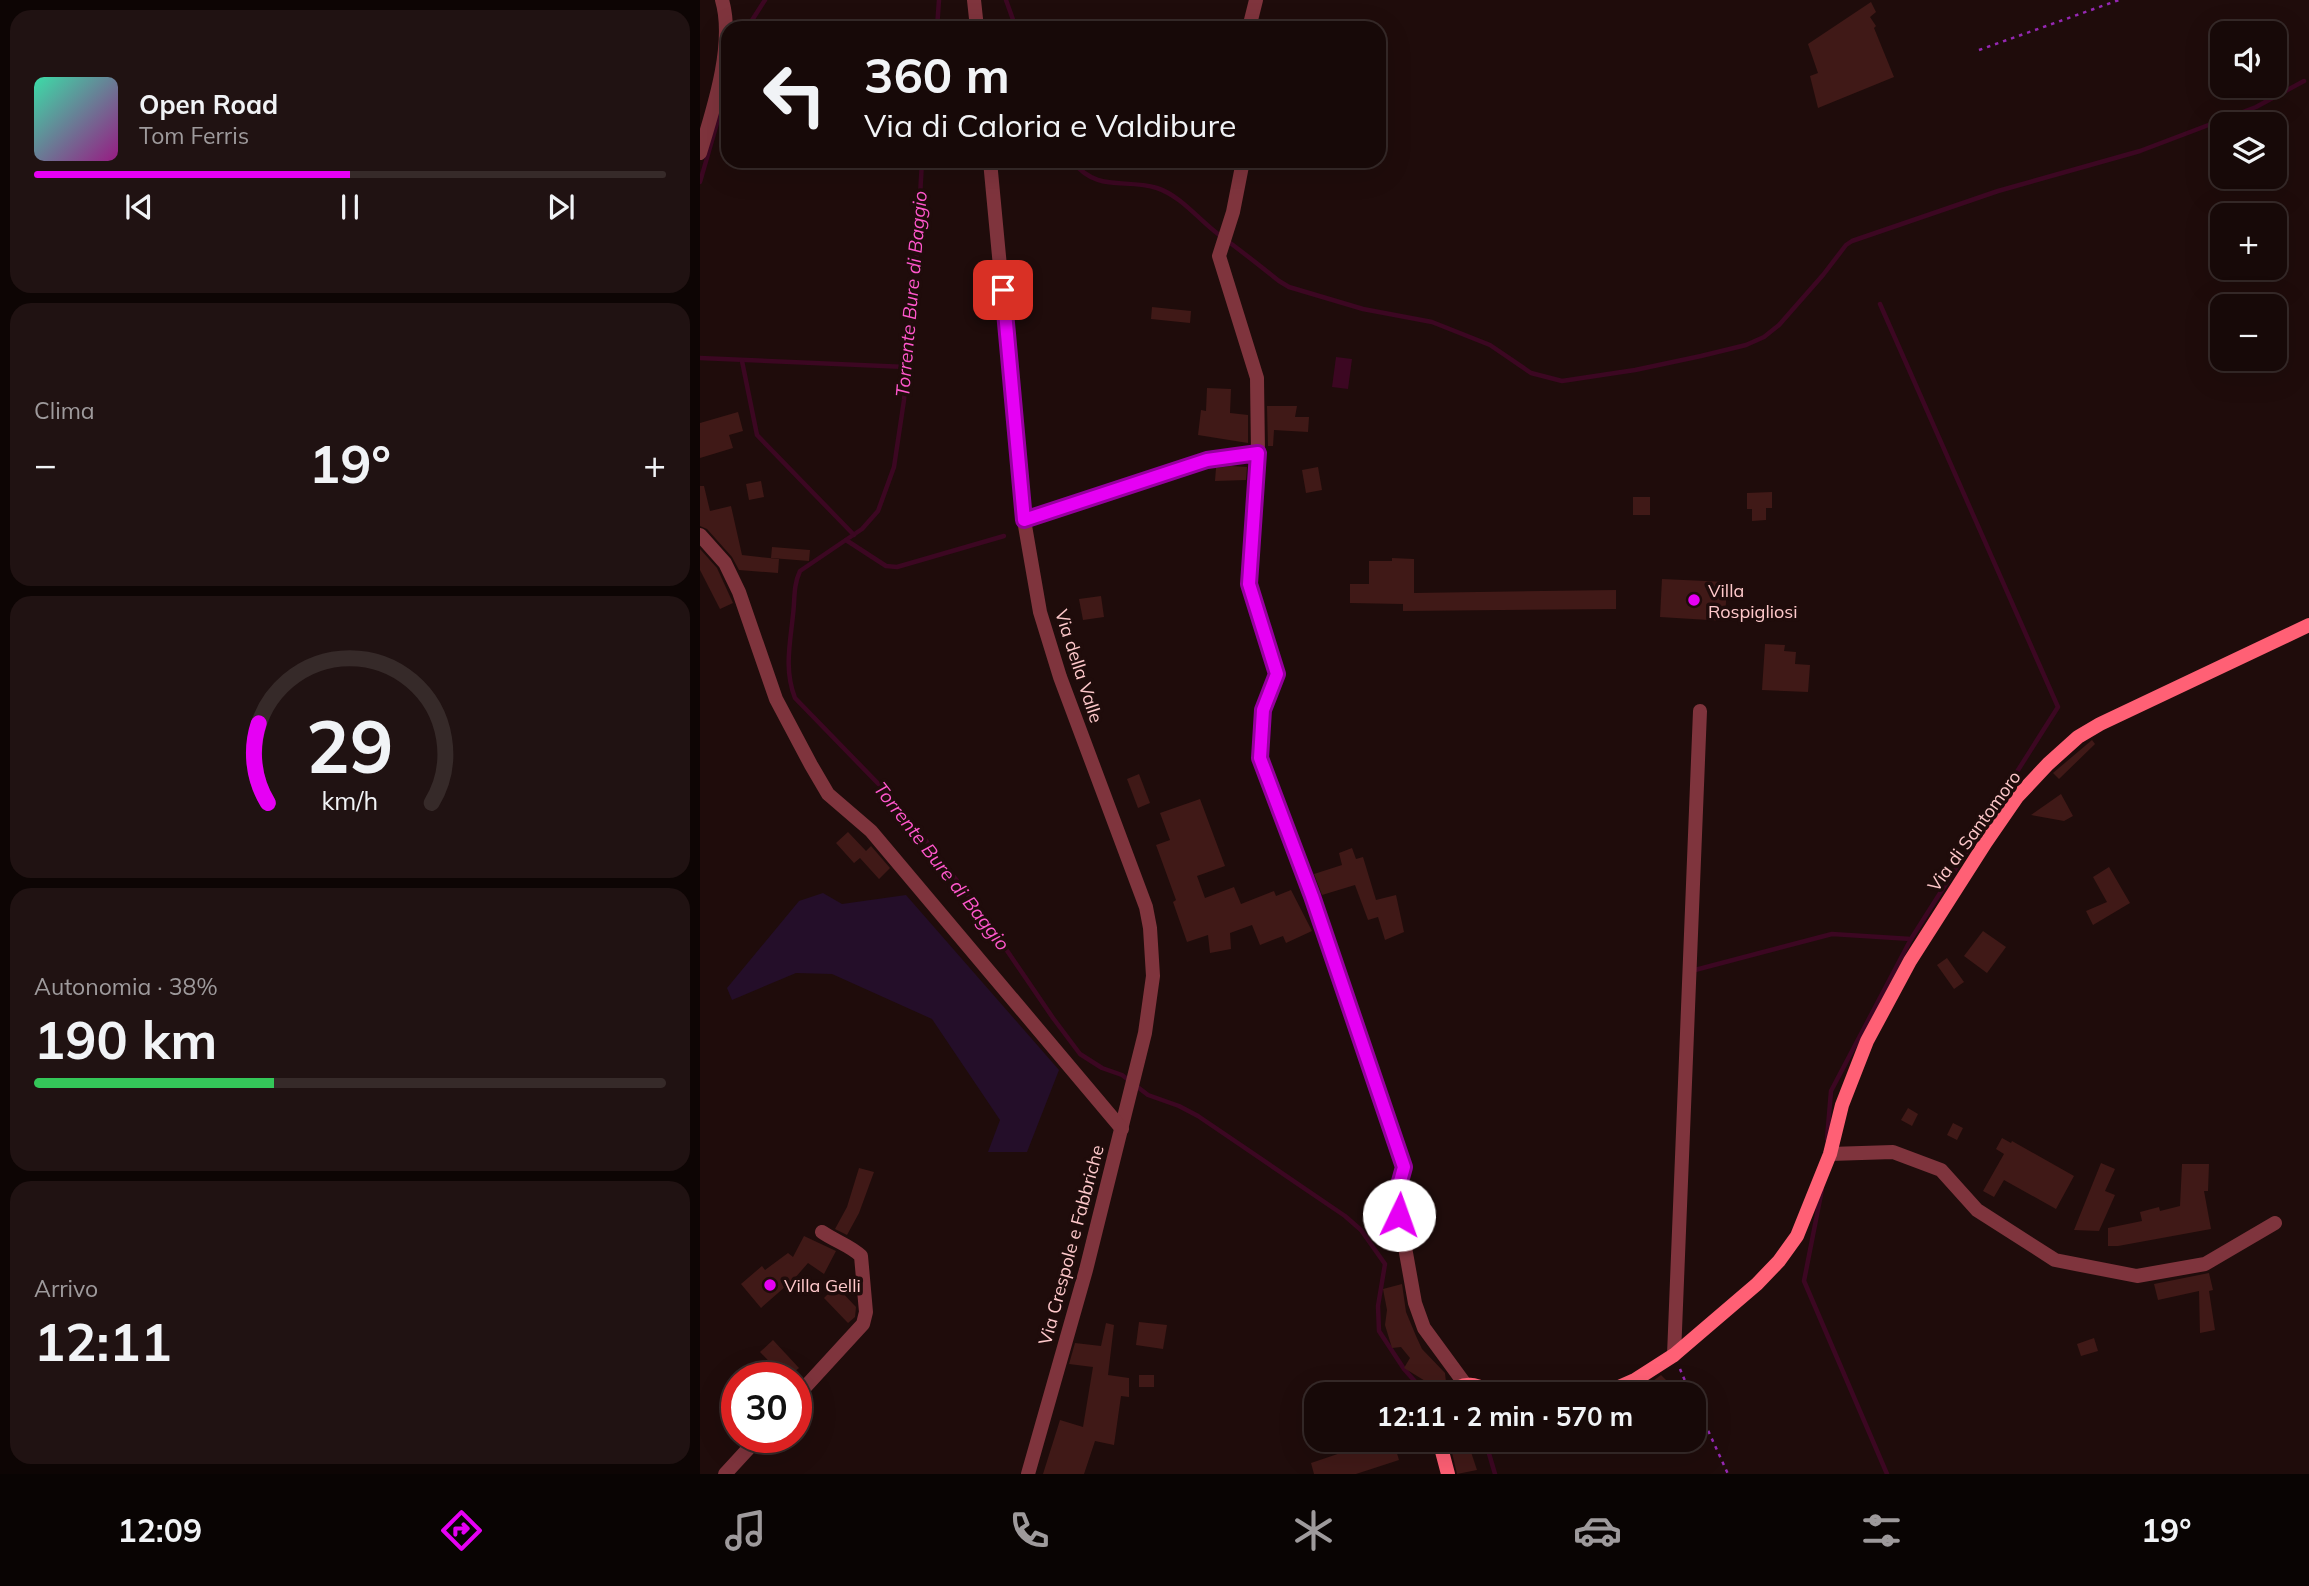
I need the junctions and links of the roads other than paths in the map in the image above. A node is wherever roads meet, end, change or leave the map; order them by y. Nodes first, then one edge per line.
1 (722, 0) edge
2 (974, 0) edge
3 (1256, 0) edge
4 (727, 21) edge
5 (976, 21) edge
6 (1251, 21) edge
7 (721, 69) edge
8 (700, 153) edge
9 (991, 168) edge
10 (1242, 168) edge
11 (1258, 453) junction
12 (1024, 520) junction
13 (700, 535) edge
14 (2309, 625) edge
15 (1700, 711) dead end
16 (1122, 1129) junction
17 (1830, 1154) junction
18 (2275, 1223) dead end
19 (822, 1232) dead end
20 (1674, 1355) junction
21 (812, 1380) edge
22 (1464, 1382) edge
23 (1630, 1382) edge
24 (1442, 1452) edge
25 (745, 1453) edge
26 (725, 1474) edge
27 (1028, 1474) edge
28 (1448, 1474) edge

1 - 4 street
2 - 5 street
3 - 6 street
7 - 8 street
9 - 12 street, Via della Valle
10 - 11 street
11 - 12 street
11 - 22 street
12 - 16 street, Via della Valle
13 - 16 street, Via Crespole e Fabbriche
14 - 17 main road, Via di Santomoro
15 - 20 street
16 - 27 street, Via Crespole e Fabbriche
17 - 18 street
17 - 20 main road, Via di Santomoro
19 - 21 street
20 - 23 main road, Via di Santomoro
24 - 28 main road
25 - 26 street

